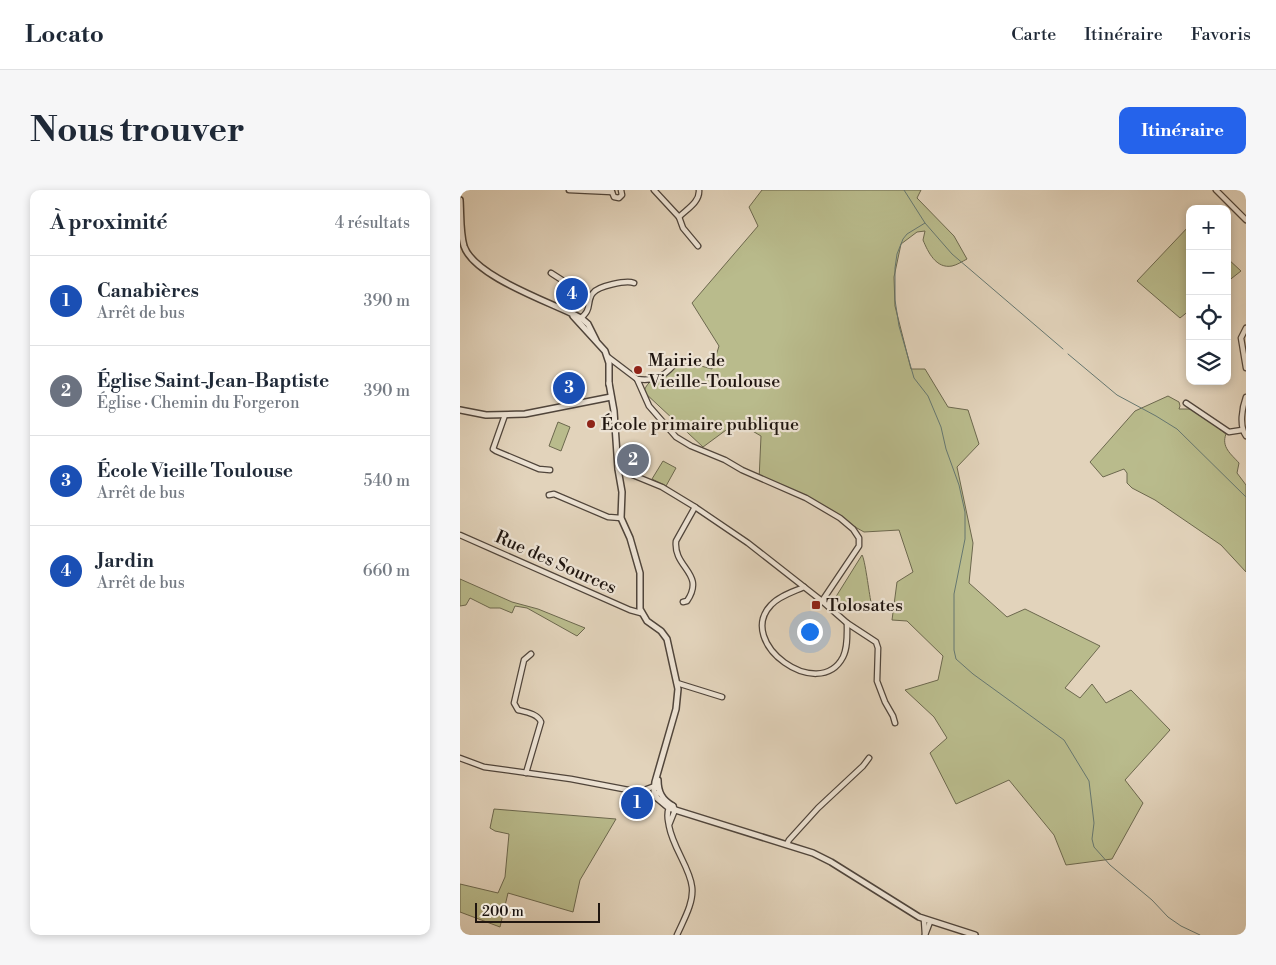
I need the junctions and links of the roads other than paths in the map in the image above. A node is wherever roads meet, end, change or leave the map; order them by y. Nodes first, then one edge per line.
1 (569, 190) edge
2 (623, 190) edge
3 (654, 190) edge
4 (699, 190) edge
5 (1216, 190) edge
6 (613, 191) edge
7 (460, 200) edge
8 (679, 217) junction
9 (1246, 220) edge
10 (698, 246) dead end
11 (462, 247) edge
12 (551, 273) dead end
13 (634, 284) dead end
14 (590, 298) junction
15 (580, 319) junction
16 (1246, 328) edge
17 (608, 357) junction
18 (676, 362) dead end
19 (1246, 368) edge
20 (637, 379) junction
21 (1246, 397) edge
22 (610, 398) junction
23 (1186, 403) dead end
24 (460, 410) edge
25 (504, 415) junction
26 (1242, 430) junction
27 (1246, 436) edge
28 (618, 469) junction
29 (550, 470) dead end
30 (549, 496) dead end
31 (695, 507) junction
32 (620, 518) junction
33 (460, 535) edge
34 (804, 587) junction
35 (822, 601) junction
36 (683, 602) dead end
37 (641, 613) junction
38 (847, 623) junction
39 (531, 654) dead end
40 (677, 683) junction
41 (722, 698) dead end
42 (894, 723) dead end
43 (460, 758) edge
44 (869, 758) dead end
45 (526, 773) junction
46 (657, 791) junction
47 (639, 792) junction
48 (672, 808) junction
49 (787, 844) junction
50 (927, 921) junction
51 (677, 935) edge
52 (925, 935) edge
53 (975, 935) edge

1 - 6 street
2 - 6 street
3 - 8 street
4 - 8 street
5 - 9 street
7 - 11 street
8 - 10 street
11 - 15 street
12 - 14 street
13 - 14 street
14 - 15 street
15 - 17 street
16 - 19 street
17 - 20 street
17 - 22 street
18 - 20 street
20 - 35 street
21 - 26 street
22 - 25 street
22 - 28 street
23 - 26 street
24 - 25 street
25 - 29 street
26 - 27 street
28 - 31 street
28 - 32 street
30 - 32 street
31 - 34 street
31 - 36 street
32 - 37 street
33 - 37 street, Rue des Sources
34 - 35 street
34 - 38 street
35 - 38 street
37 - 40 street
38 - 42 street
39 - 45 street
40 - 41 street
40 - 46 street
43 - 45 street
44 - 49 street
45 - 47 street
46 - 47 street
46 - 47 street
46 - 48 street
48 - 49 street
48 - 51 street
49 - 50 street
50 - 52 street
50 - 53 street

